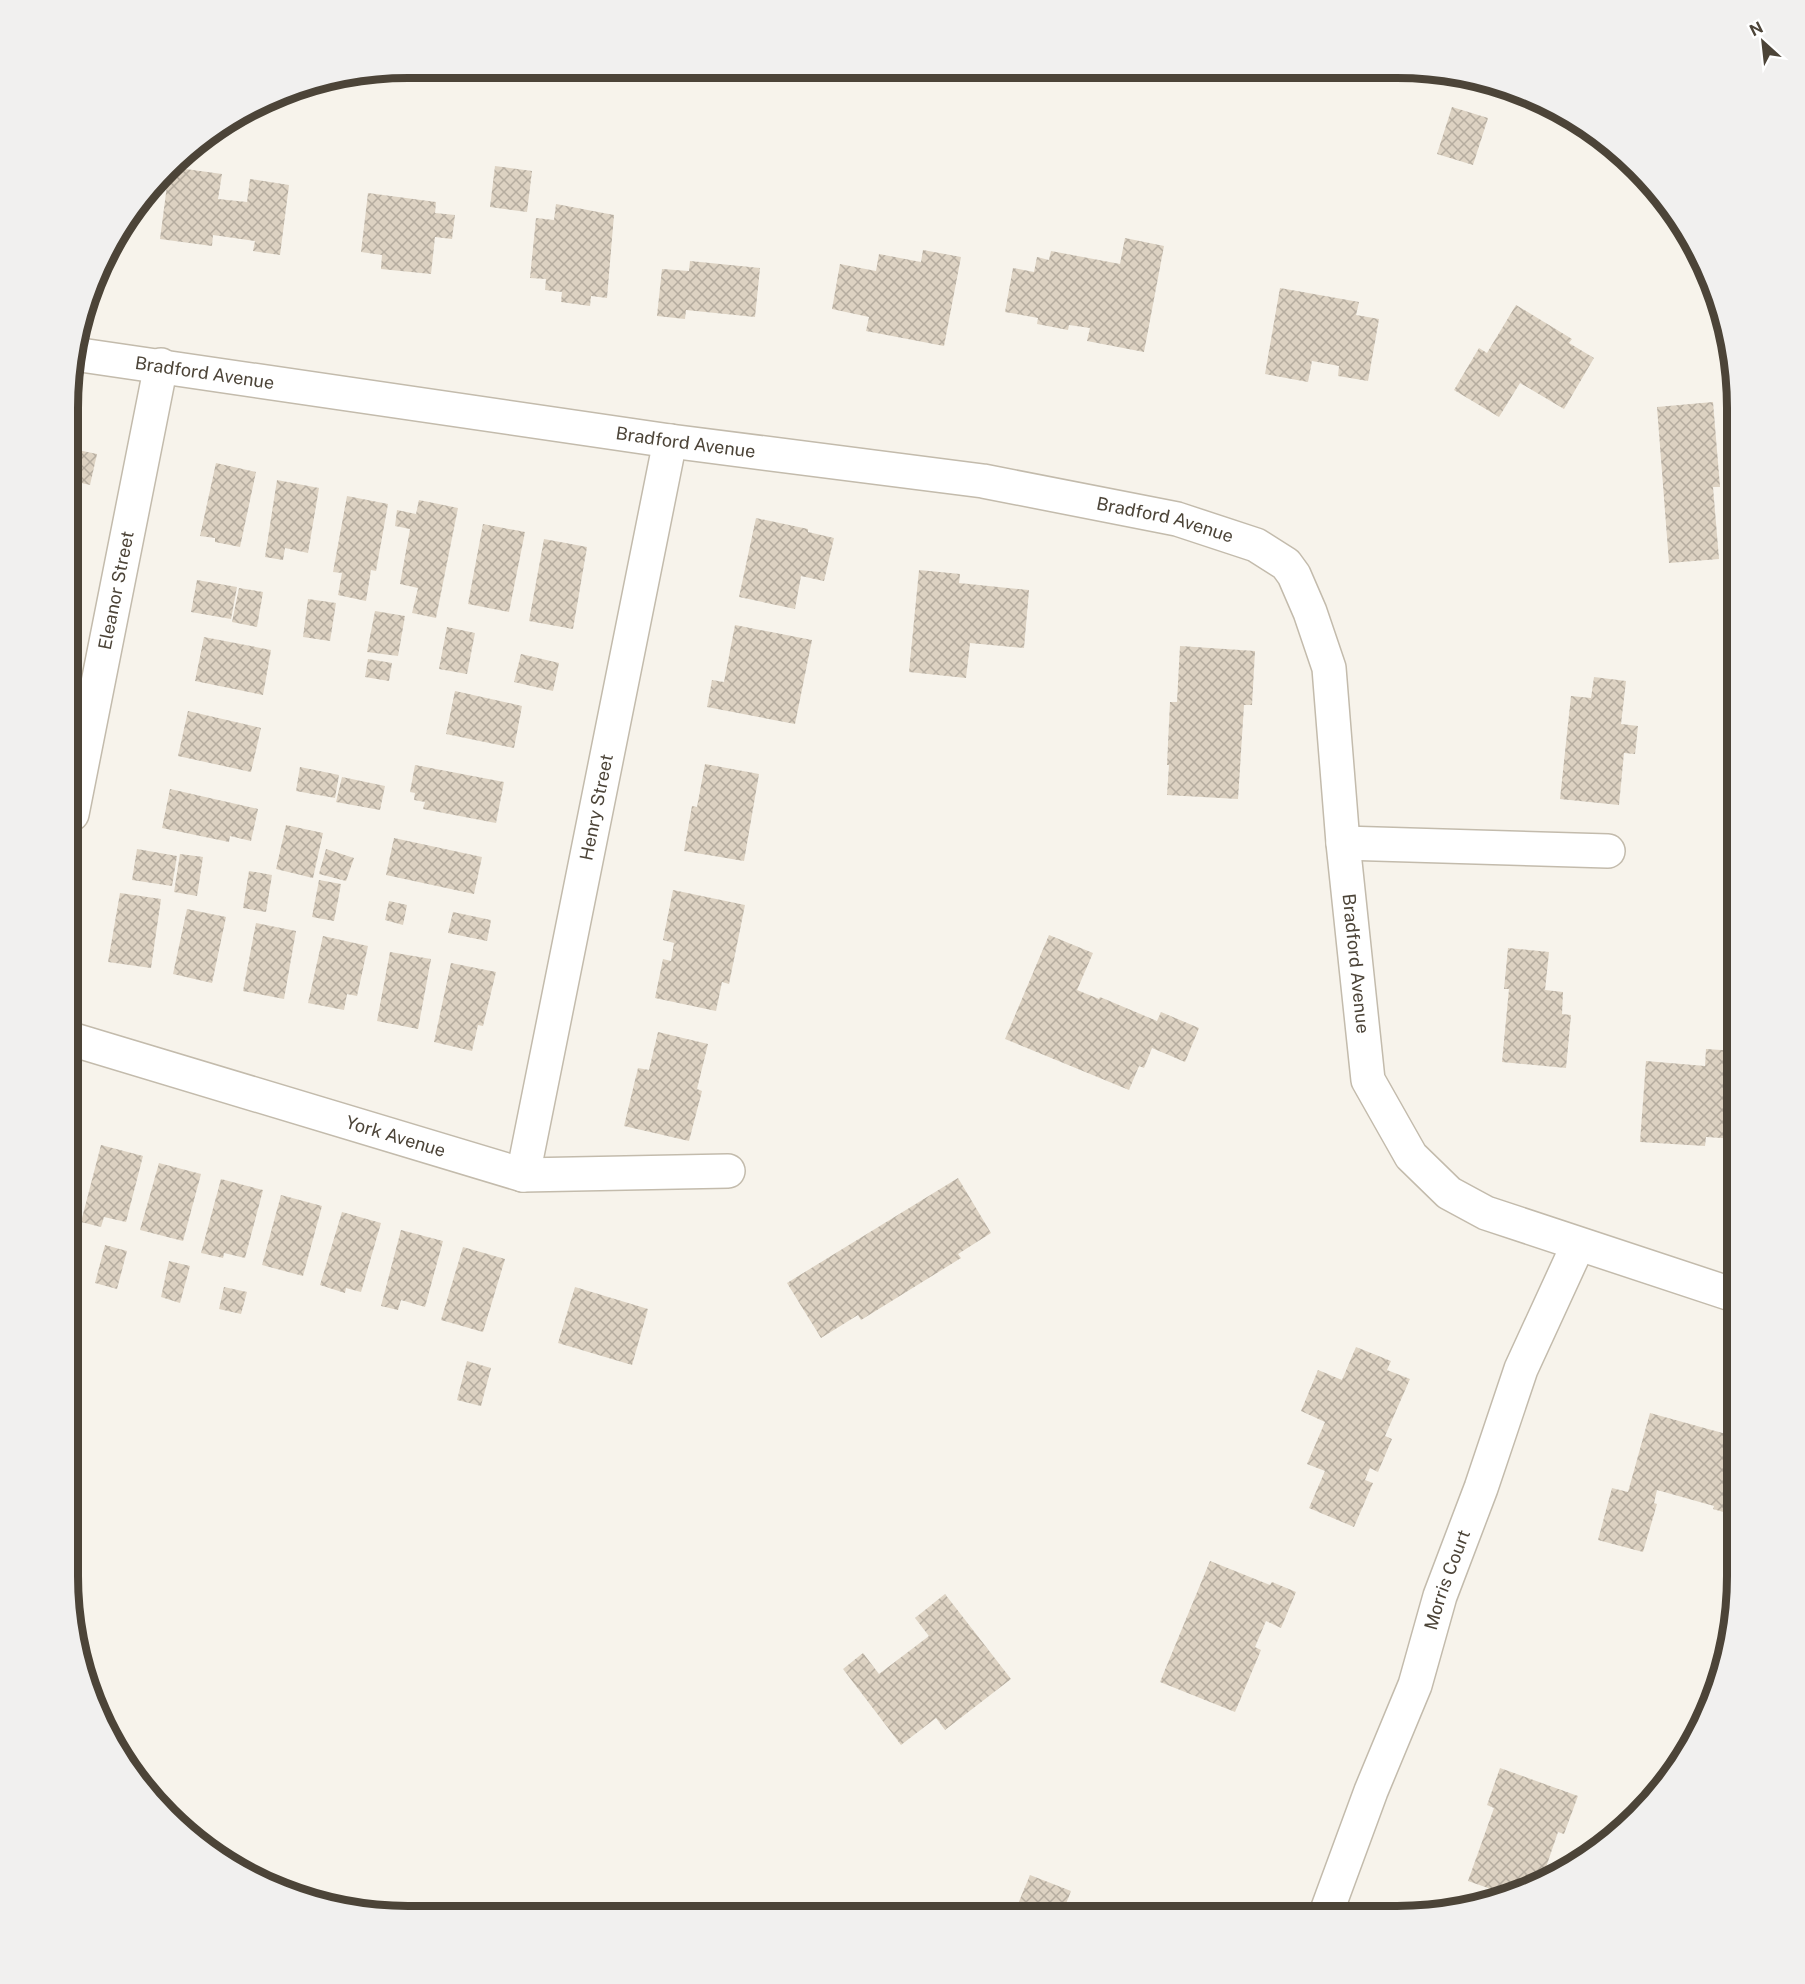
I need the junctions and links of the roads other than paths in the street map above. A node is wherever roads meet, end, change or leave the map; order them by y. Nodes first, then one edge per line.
1 (82, 355) edge
2 (161, 365) junction
3 (670, 441) junction
4 (78, 784) edge
5 (1343, 843) junction
6 (1608, 851) dead end
7 (78, 1041) edge
8 (728, 1171) dead end
9 (523, 1175) junction
10 (1578, 1245) junction
11 (1727, 1293) edge
12 (1329, 1906) edge

1 - 2 street, Bradford Avenue
2 - 3 street, Bradford Avenue
2 - 4 street, Eleanor Street
3 - 5 street, Bradford Avenue
3 - 9 street, Henry Street
5 - 6 street
5 - 10 street, Bradford Avenue
7 - 9 street, York Avenue
8 - 9 street, York Avenue
10 - 11 street, Bradford Avenue
10 - 12 street, Morris Court

